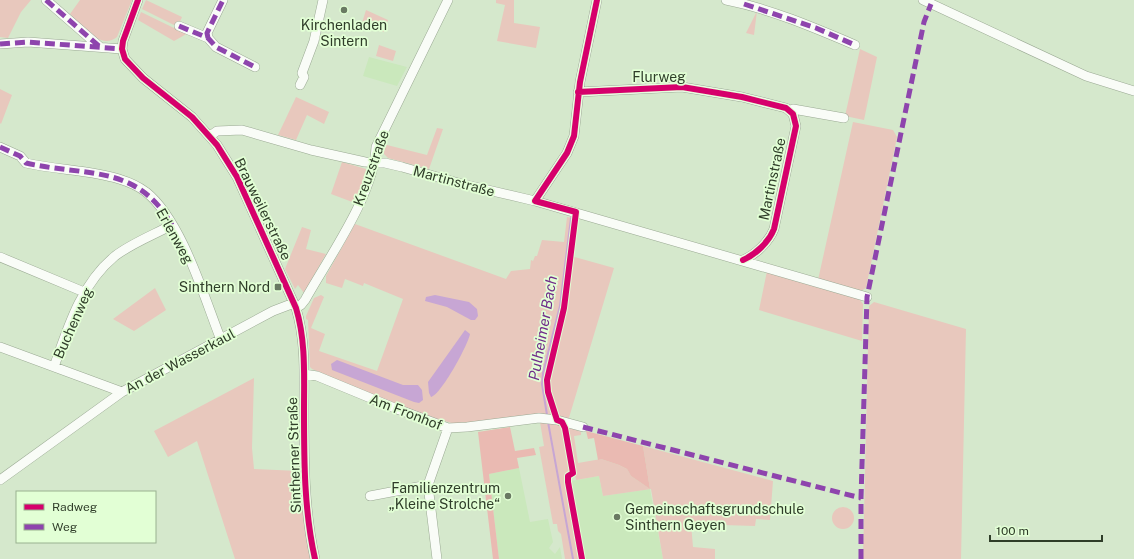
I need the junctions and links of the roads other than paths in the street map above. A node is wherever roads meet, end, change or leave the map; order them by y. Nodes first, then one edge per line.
1 (46, 0) edge
2 (138, 0) edge
3 (224, 0) edge
4 (324, 0) edge
5 (448, 0) edge
6 (597, 0) edge
7 (726, 0) edge
8 (923, 0) edge
9 (179, 26) dead end
10 (208, 38) junction
11 (0, 44) edge
12 (855, 45) dead end
13 (100, 47) junction
14 (122, 48) junction
15 (255, 66) dead end
16 (300, 85) dead end
17 (1134, 91) edge
18 (578, 92) junction
19 (789, 109) junction
20 (844, 118) dead end
21 (210, 136) junction
22 (0, 147) edge
23 (376, 162) junction
24 (535, 201) junction
25 (172, 225) junction
26 (0, 257) edge
27 (747, 261) junction
28 (84, 292) junction
29 (867, 297) dead end
30 (295, 305) junction
31 (221, 340) junction
32 (0, 347) edge
33 (54, 367) junction
34 (304, 374) junction
35 (122, 392) junction
36 (583, 427) dead end
37 (448, 428) junction
38 (0, 480) edge
39 (428, 485) junction
40 (370, 496) dead end
41 (315, 559) edge
42 (437, 559) edge

1 - 13 street
2 - 14 street
3 - 10 street
4 - 16 street
5 - 23 street, Kreuzstraße
6 - 18 street
7 - 12 street
8 - 17 street
9 - 10 street
10 - 15 street
11 - 13 street
13 - 14 street
14 - 21 street, Brauweilerstraße
18 - 19 street, Flurweg
18 - 24 street
19 - 20 street, Flurweg
19 - 27 street, Martinstraße
21 - 23 street, Martinstraße
21 - 30 street, Brauweilerstraße
22 - 25 street, Erlenweg
23 - 24 street, Martinstraße
23 - 30 street, Kreuzstraße
24 - 27 street, Martinstraße
25 - 28 street, Buchenweg
25 - 31 street, Erlenweg
26 - 28 street
27 - 29 street
28 - 33 street, Buchenweg
30 - 31 street, An der Wasserkaul
30 - 34 street, Brauweilerstraße
31 - 35 street, An der Wasserkaul
32 - 33 street
33 - 35 street
34 - 37 street, Am Fronhof
34 - 41 street, Sintherner Straße
35 - 38 street, An der Wasserkaul
36 - 37 street, Am Fronhof
37 - 39 street
39 - 40 street
39 - 42 street

